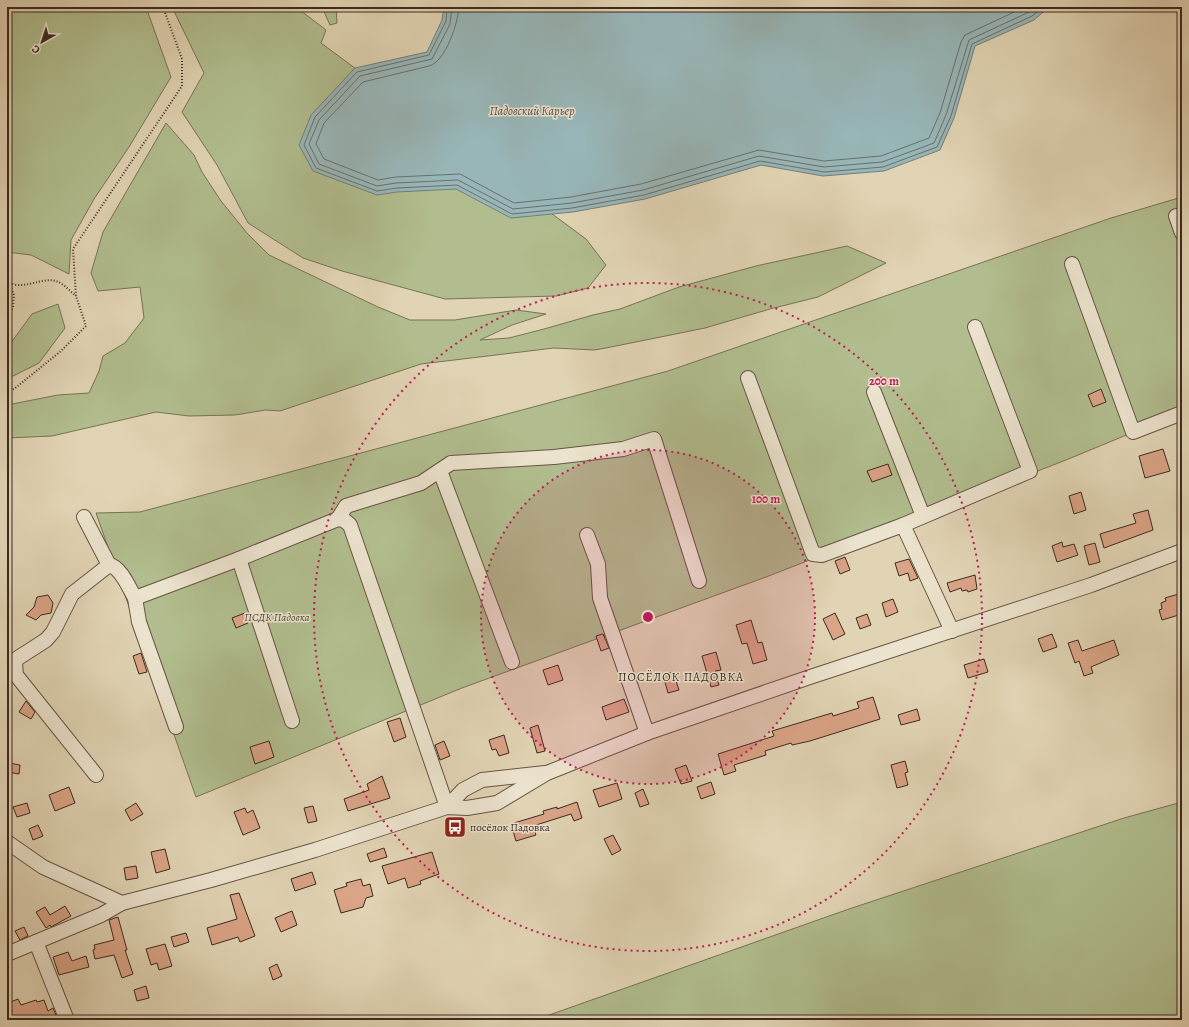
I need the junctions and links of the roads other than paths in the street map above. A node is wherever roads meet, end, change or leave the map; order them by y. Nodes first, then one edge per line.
1 (1176, 216) dead end
2 (1182, 233) edge
3 (1072, 264) dead end
4 (975, 327) dead end
5 (748, 378) dead end
6 (874, 392) dead end
7 (1182, 413) edge
8 (440, 471) junction
9 (923, 516) junction
10 (84, 517) dead end
11 (338, 519) junction
12 (904, 525) junction
13 (587, 535) dead end
14 (1182, 551) edge
15 (239, 559) junction
16 (109, 565) junction
17 (699, 581) dead end
18 (134, 598) junction
19 (952, 630) junction
20 (512, 662) dead end
21 (292, 721) dead end
22 (176, 727) dead end
23 (647, 733) junction
24 (547, 773) junction
25 (96, 775) dead end
26 (447, 806) junction
27 (7, 842) edge
28 (122, 902) junction
29 (36, 942) junction
30 (7, 954) edge
31 (67, 1020) edge

1 - 2 street
3 - 7 street
4 - 9 street
5 - 12 street
6 - 9 street
8 - 11 street
8 - 17 street
8 - 20 street
9 - 12 street
10 - 16 street
11 - 15 street
11 - 26 street
12 - 19 street
13 - 23 street
14 - 19 street
15 - 18 street
15 - 21 street
16 - 18 street
16 - 25 street
18 - 22 street
19 - 23 street
23 - 24 street
24 - 26 street
24 - 26 street
26 - 28 street
27 - 28 street
28 - 29 street
29 - 30 street
29 - 31 street

